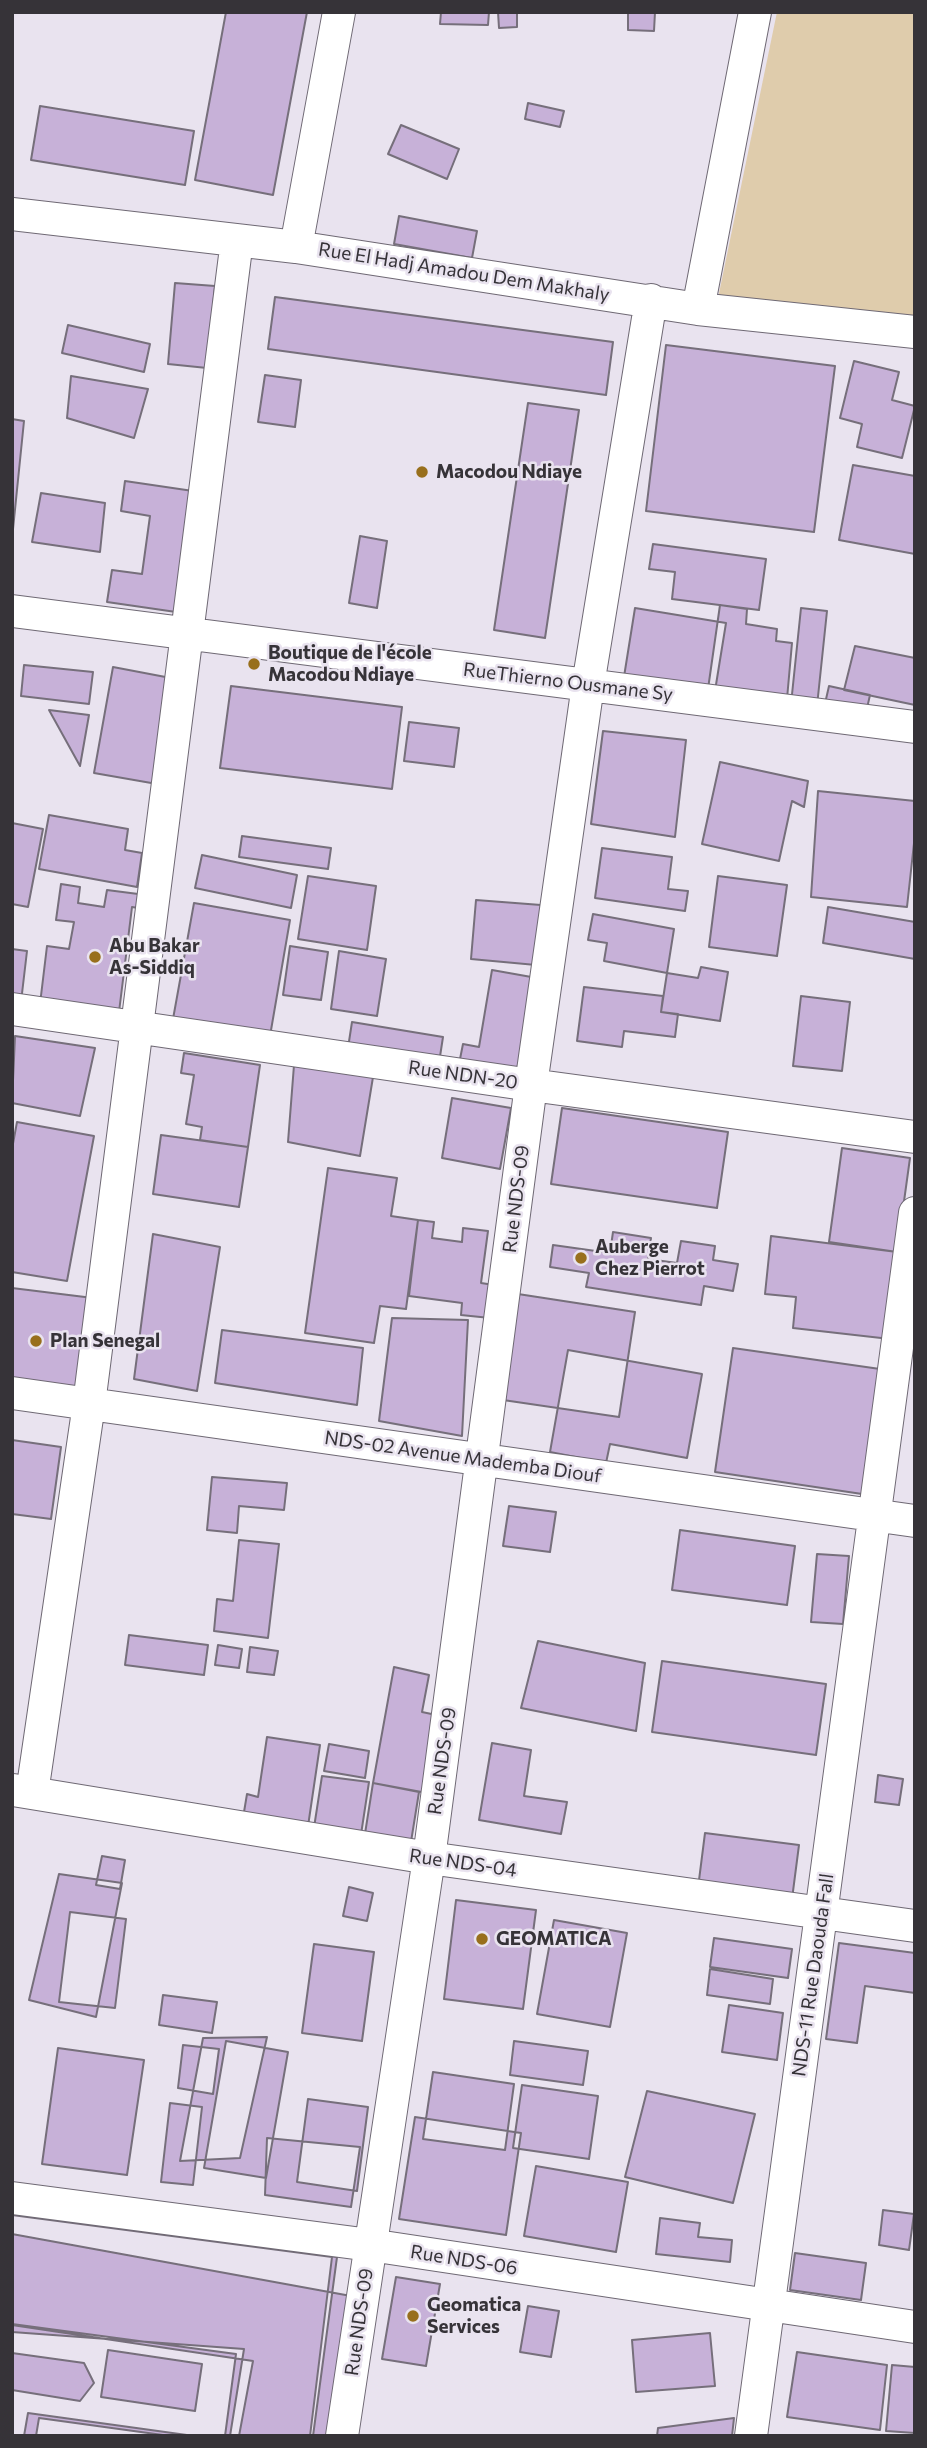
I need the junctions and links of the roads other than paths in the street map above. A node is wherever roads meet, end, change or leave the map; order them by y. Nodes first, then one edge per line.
1 (339, 12) edge
2 (755, 12) edge
3 (12, 214) edge
4 (237, 240) junction
5 (296, 247) junction
6 (651, 300) junction
7 (698, 309) junction
8 (915, 332) edge
9 (12, 611) edge
10 (187, 636) junction
11 (588, 685) junction
12 (915, 727) edge
13 (12, 1009) edge
14 (135, 1026) junction
15 (531, 1085) junction
16 (915, 1137) edge
17 (915, 1213) edge
18 (12, 1393) edge
19 (89, 1404) junction
20 (484, 1460) junction
21 (875, 1515) junction
22 (915, 1521) edge
23 (22, 1791) edge
24 (429, 1858) junction
25 (821, 1914) junction
26 (915, 1926) edge
27 (12, 2198) edge
28 (370, 2245) junction
29 (768, 2306) junction
30 (915, 2327) edge
31 (342, 2436) edge
32 (751, 2436) edge

1 - 5 street
2 - 7 street
3 - 4 street, Rue El Hadj Amadou Dem Makhaly
4 - 5 street, Rue El Hadj Amadou Dem Makhaly
4 - 10 street
5 - 6 street, Rue El Hadj Amadou Dem Makhaly
6 - 7 street, Rue El Hadj Amadou Dem Makhaly
6 - 11 street, Rue NDS-09
7 - 8 street, Rue El Hadj Amadou Dem Makhaly
9 - 10 street, RueThierno Ousmane Sy
10 - 11 street, RueThierno Ousmane Sy
10 - 14 street
11 - 12 street, RueThierno Ousmane Sy
11 - 15 street, Rue NDS-09
13 - 14 street, Rue NDN-20
14 - 15 street, Rue NDN-20
14 - 19 street
15 - 16 street, Rue NDN-20
15 - 20 street, Rue NDS-09
17 - 21 street, NDS-11 Rue Daouda Fall
18 - 19 street, NDS-02 Avenue Mademba Diouf
19 - 20 street, NDS-02 Avenue Mademba Diouf
19 - 23 street
20 - 21 street, NDS-02 Avenue Mademba Diouf
20 - 24 street, Rue NDS-09
21 - 22 street, NDS-02 Avenue Mademba Diouf
21 - 25 street, NDS-11 Rue Daouda Fall
23 - 24 street, Rue NDS-04
24 - 25 street, Rue NDS-04
24 - 28 street, Rue NDS-09
25 - 26 street, Rue NDS-04
25 - 29 street, NDS-11 Rue Daouda Fall
27 - 28 street, Rue NDS-06
28 - 29 street, Rue NDS-06
28 - 31 street, Rue NDS-09
29 - 30 street, Rue NDS-06
29 - 32 street, NDS-11 Rue Daouda Fall

